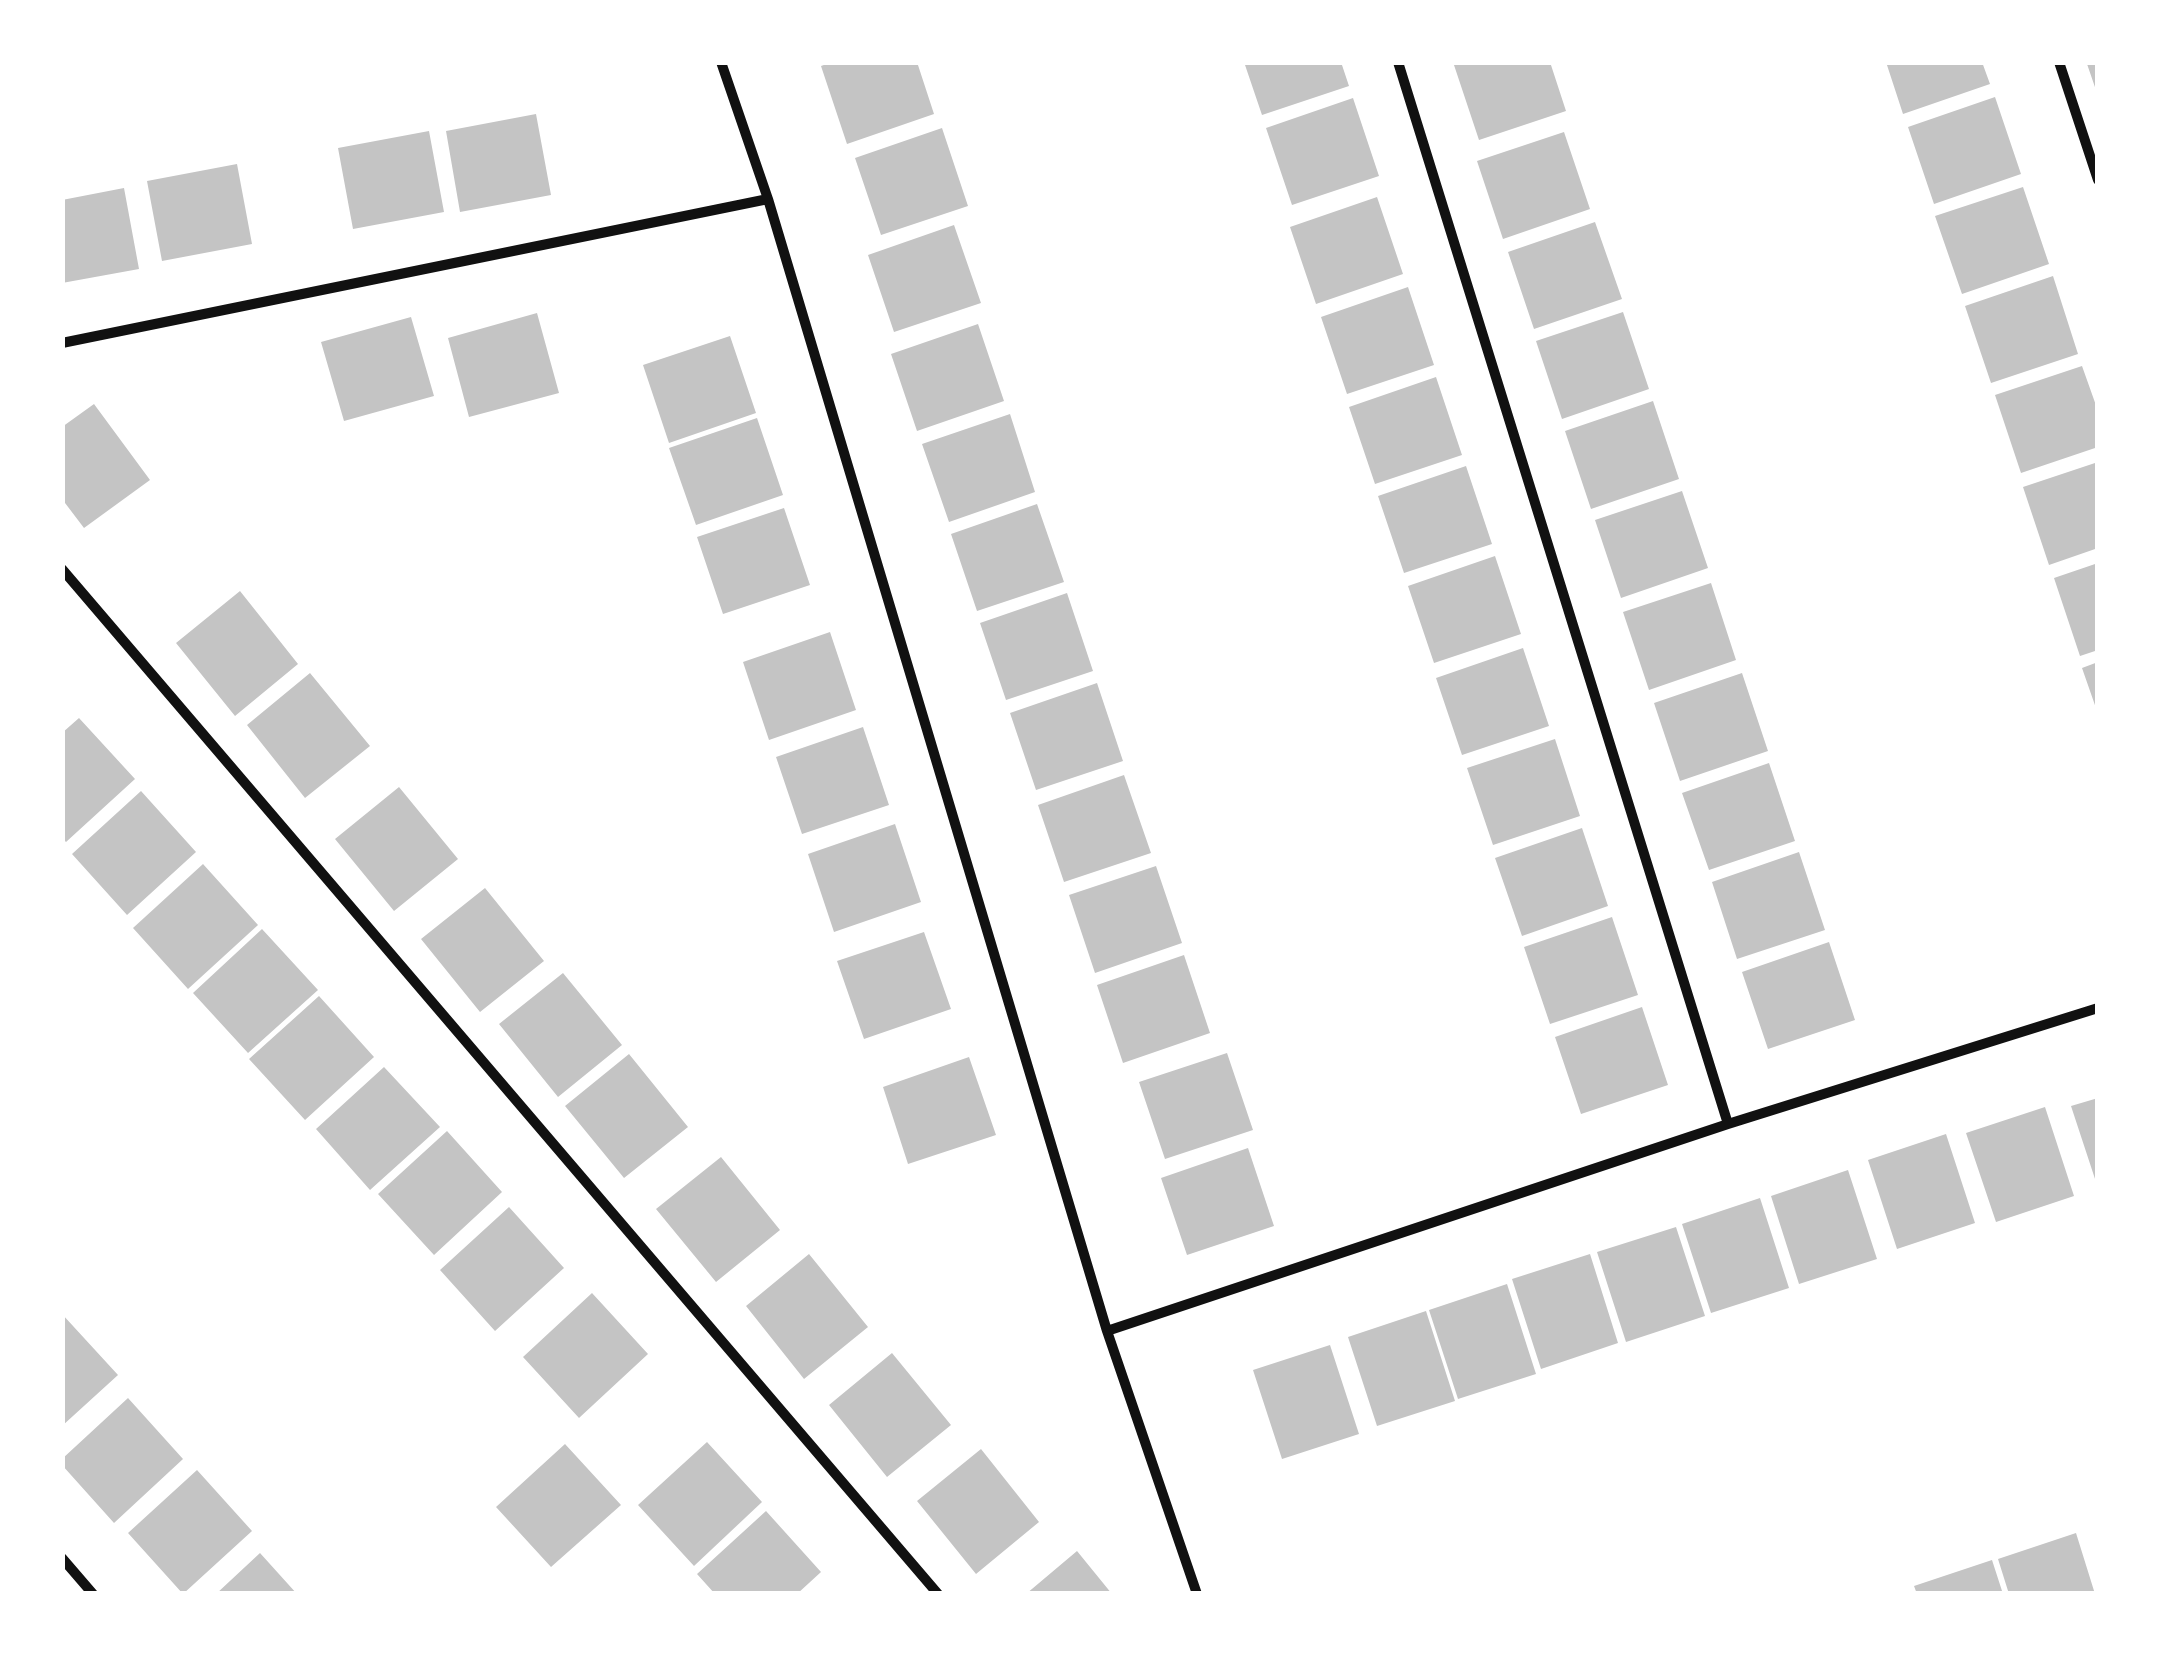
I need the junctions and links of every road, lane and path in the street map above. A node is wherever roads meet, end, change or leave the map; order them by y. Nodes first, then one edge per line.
1 (721, 62) edge
2 (1398, 62) edge
3 (2059, 62) edge
4 (2098, 180) edge
5 (768, 199) junction
6 (62, 343) edge
7 (62, 570) edge
8 (2098, 1008) edge
9 (1728, 1124) junction
10 (1107, 1331) junction
11 (62, 1558) edge
12 (93, 1594) edge
13 (938, 1594) edge
14 (1198, 1594) edge

1 - 5 street
2 - 9 street
3 - 4 street
5 - 6 street
5 - 10 street
7 - 13 street
8 - 9 street
9 - 10 street
10 - 14 street
11 - 12 street

